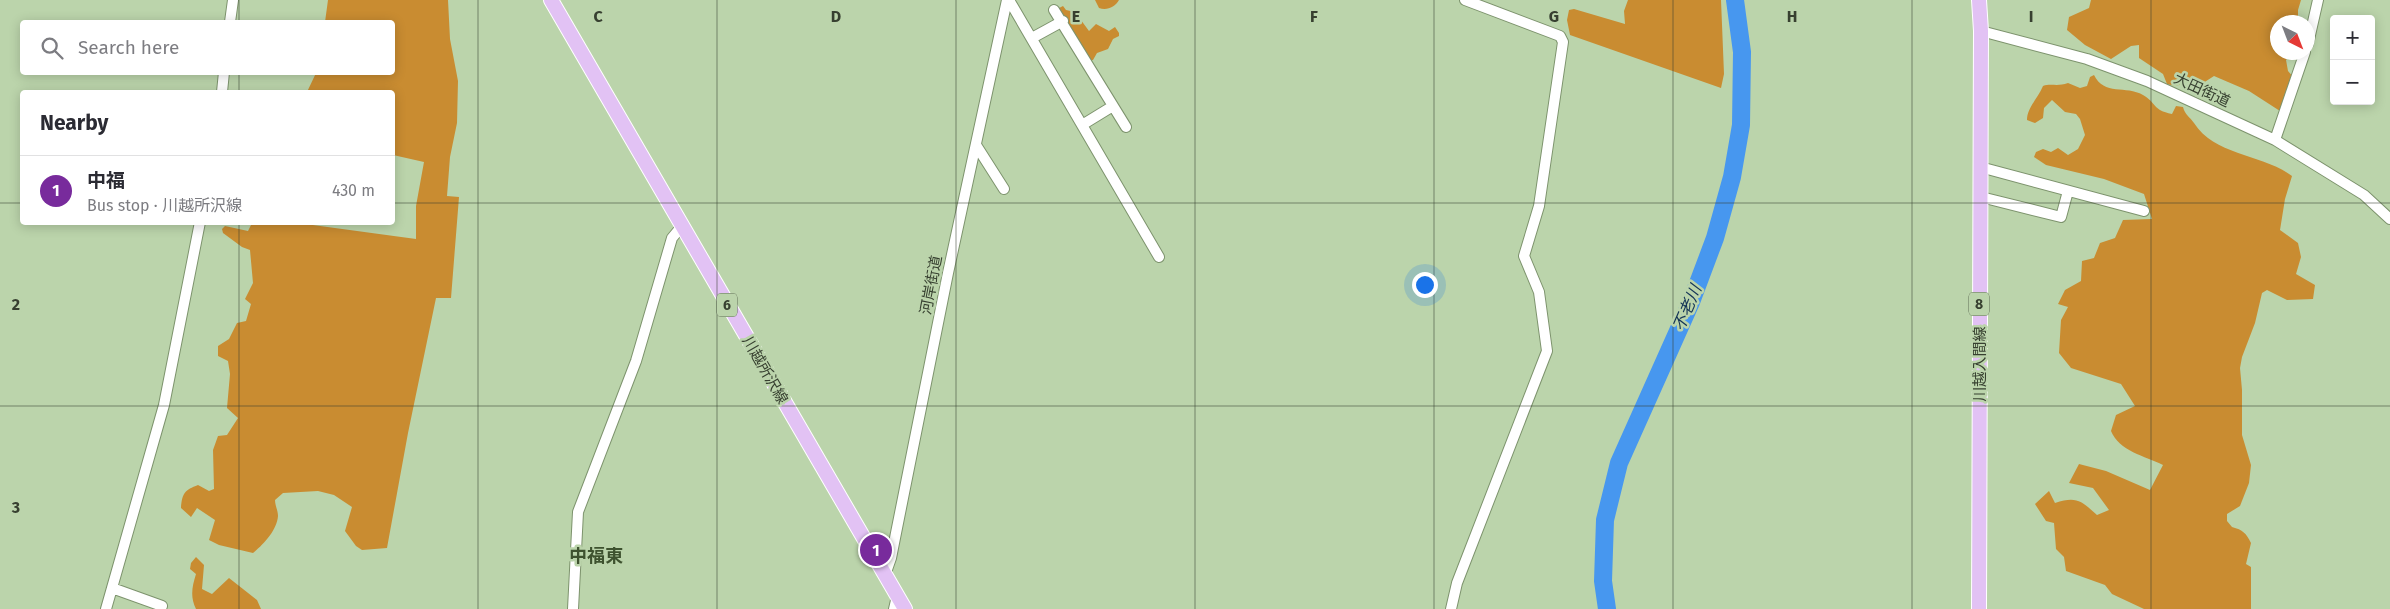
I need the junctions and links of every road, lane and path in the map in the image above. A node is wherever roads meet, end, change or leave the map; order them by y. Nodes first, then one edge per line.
1 (233, 0) edge
2 (551, 0) edge
3 (1008, 0) edge
4 (1465, 0) edge
5 (1979, 0) edge
6 (2318, 0) edge
7 (1054, 10) dead end
8 (2315, 15) edge
9 (230, 20) edge
10 (1062, 22) junction
11 (1981, 31) junction
12 (1032, 38) junction
13 (2302, 60) edge
14 (224, 75) edge
15 (222, 90) edge
16 (1113, 106) junction
17 (1082, 125) junction
18 (1126, 127) dead end
19 (2275, 140) junction
20 (976, 145) junction
21 (1980, 167) junction
22 (1004, 189) dead end
23 (2068, 191) junction
24 (1980, 197) junction
25 (2144, 212) dead end
26 (2390, 219) edge
27 (199, 225) edge
28 (682, 226) junction
29 (1159, 257) dead end
30 (885, 575) junction
31 (112, 588) junction
32 (896, 602) edge
33 (162, 606) dead end
34 (106, 609) edge
35 (573, 609) edge
36 (904, 609) edge
37 (1451, 609) edge
38 (1979, 609) edge

1 - 9 street
2 - 28 main road, 川越所沢線 / 6
3 - 12 street
3 - 20 street, 河岸街道
4 - 37 street
5 - 11 main road, 川越入間線 / 8
6 - 8 street
7 - 10 street
10 - 12 street
10 - 16 street
11 - 19 street, 大田街道
11 - 21 main road, 川越入間線 / 8
12 - 17 street
13 - 19 street
14 - 15 street
16 - 17 street
16 - 18 street
17 - 29 street
19 - 26 street, 大田街道
20 - 22 street
20 - 30 street, 河岸街道
21 - 23 street
21 - 24 main road, 川越入間線 / 8
23 - 24 street
23 - 25 street
24 - 38 main road, 川越入間線 / 8
27 - 31 street
28 - 30 main road, 川越所沢線 / 6
28 - 35 street
30 - 32 main road, 川越所沢線 / 6
31 - 33 street
31 - 34 street
32 - 36 main road, 川越所沢線 / 6

